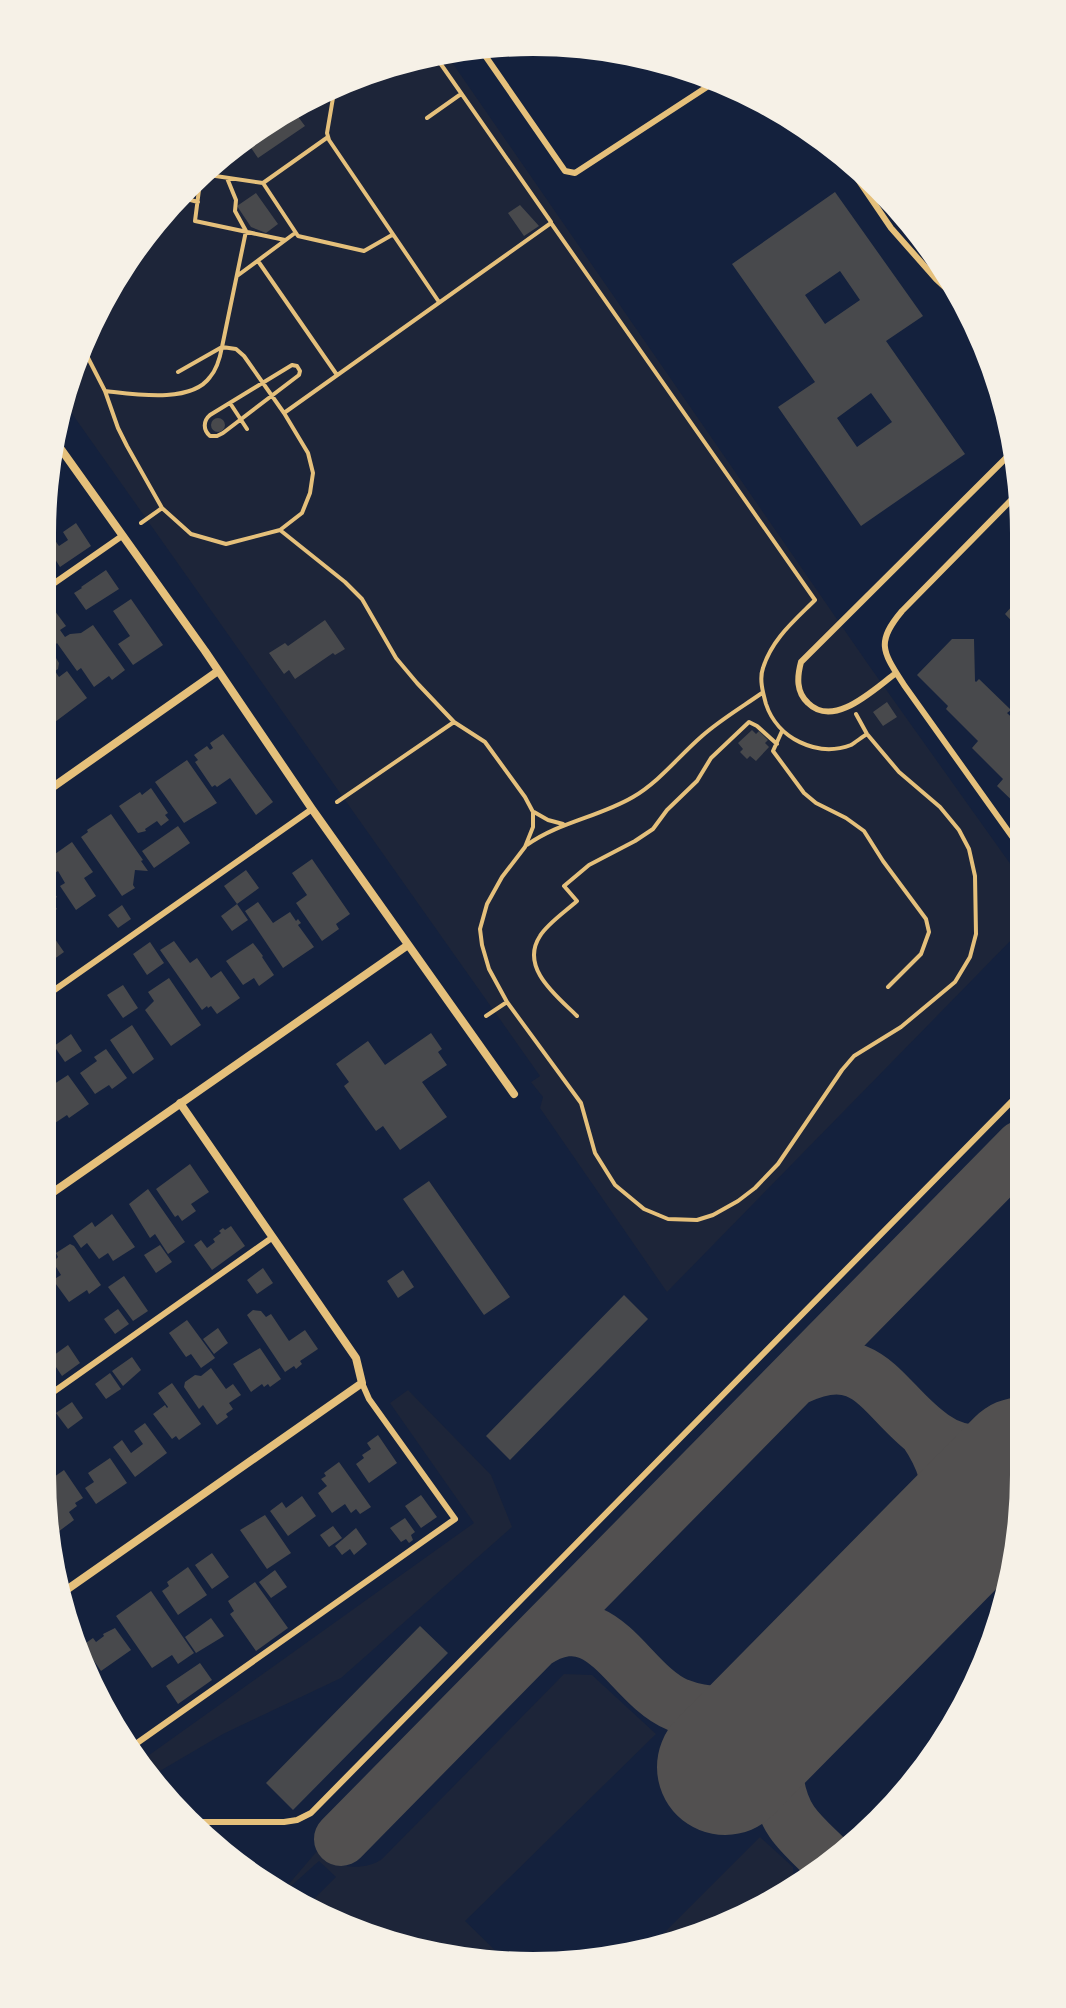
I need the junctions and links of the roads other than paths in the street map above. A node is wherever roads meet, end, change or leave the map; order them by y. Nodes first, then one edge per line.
1 (487, 58) edge
2 (705, 88) edge
3 (868, 194) edge
4 (938, 281) edge
5 (63, 452) edge
6 (1004, 460) edge
7 (1009, 502) edge
8 (122, 536) junction
9 (56, 582) edge
10 (218, 671) junction
11 (896, 673) junction
12 (56, 785) edge
13 (312, 809) junction
14 (1010, 834) edge
15 (408, 945) junction
16 (56, 989) edge
17 (514, 1094) dead end
18 (180, 1103) junction
19 (1010, 1103) edge
20 (56, 1190) edge
21 (273, 1237) junction
22 (362, 1383) junction
23 (56, 1390) edge
24 (70, 1588) edge
25 (138, 1742) edge
26 (206, 1822) edge

1 - 2 lane
3 - 4 lane
5 - 8 street
6 - 11 lane
7 - 11 lane
8 - 9 lane
8 - 10 street
10 - 12 street
10 - 13 street
11 - 14 lane
13 - 15 street
13 - 16 lane
15 - 17 street
15 - 18 street
18 - 20 street
18 - 21 street
19 - 26 lane
21 - 22 street
21 - 23 lane
22 - 24 street
22 - 25 lane

